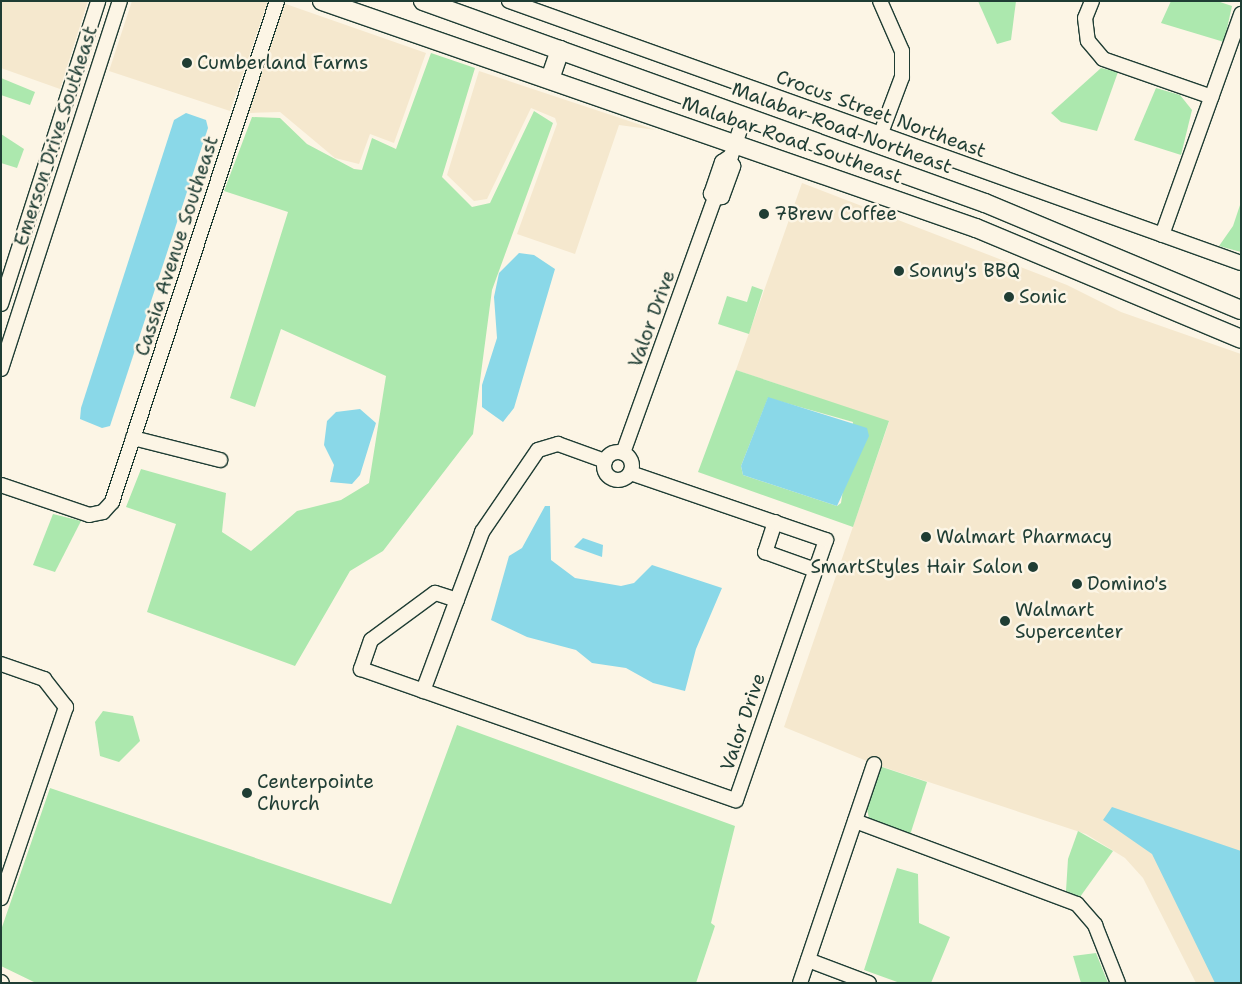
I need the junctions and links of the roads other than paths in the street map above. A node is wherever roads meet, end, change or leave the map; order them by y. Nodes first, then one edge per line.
1 (98, 1) edge
2 (120, 1) edge
3 (277, 1) edge
4 (322, 1) edge
5 (423, 1) edge
6 (509, 1) edge
7 (880, 1) edge
8 (1092, 1) edge
9 (1241, 14) edge
10 (560, 50) junction
11 (550, 79) junction
12 (1212, 97) junction
13 (745, 115) junction
14 (881, 133) junction
15 (735, 142) junction
16 (1162, 235) junction
17 (1241, 263) edge
18 (1, 304) edge
19 (1241, 310) edge
20 (1241, 339) edge
21 (1, 369) edge
22 (133, 438) junction
23 (623, 453) junction
24 (220, 460) dead end
25 (604, 461) junction
26 (630, 473) junction
27 (1, 485) edge
28 (775, 522) junction
29 (815, 570) junction
30 (457, 600) junction
31 (1, 664) edge
32 (423, 691) junction
33 (874, 764) dead end
34 (855, 821) junction
35 (1, 898) edge
36 (808, 960) junction
37 (800, 983) edge
38 (869, 983) edge
39 (1118, 983) edge

1 - 18 street, Emerson Drive Southeast
2 - 21 street, Emerson Drive Southeast
3 - 22 street, Cassia Avenue Southeast
4 - 11 main road, Malabar Road Southeast
5 - 10 main road, Malabar Road Northeast
6 - 14 street, Crocus Street Northeast
7 - 14 street
8 - 12 street
9 - 12 street
10 - 11 main road
10 - 13 main road, Malabar Road Northeast
11 - 15 main road, Malabar Road Southeast
12 - 16 street
13 - 15 street, Valor Drive
13 - 19 main road, Malabar Road Northeast
14 - 16 street, Crocus Street Northeast
15 - 20 main road, Malabar Road Southeast
15 - 23 street, Valor Drive
16 - 17 street, Crocus Street Northeast
22 - 24 street
22 - 27 street, Cassia Avenue Southeast
23 - 25 street
23 - 26 street
25 - 26 street, Valor Drive
25 - 30 street
26 - 28 street, Valor Drive
28 - 29 street
28 - 29 street, Valor Drive
29 - 32 street, Valor Drive
30 - 32 street
30 - 32 street, Valor Drive
31 - 35 street
33 - 34 street
34 - 36 street
34 - 39 street
36 - 37 street
36 - 38 street

